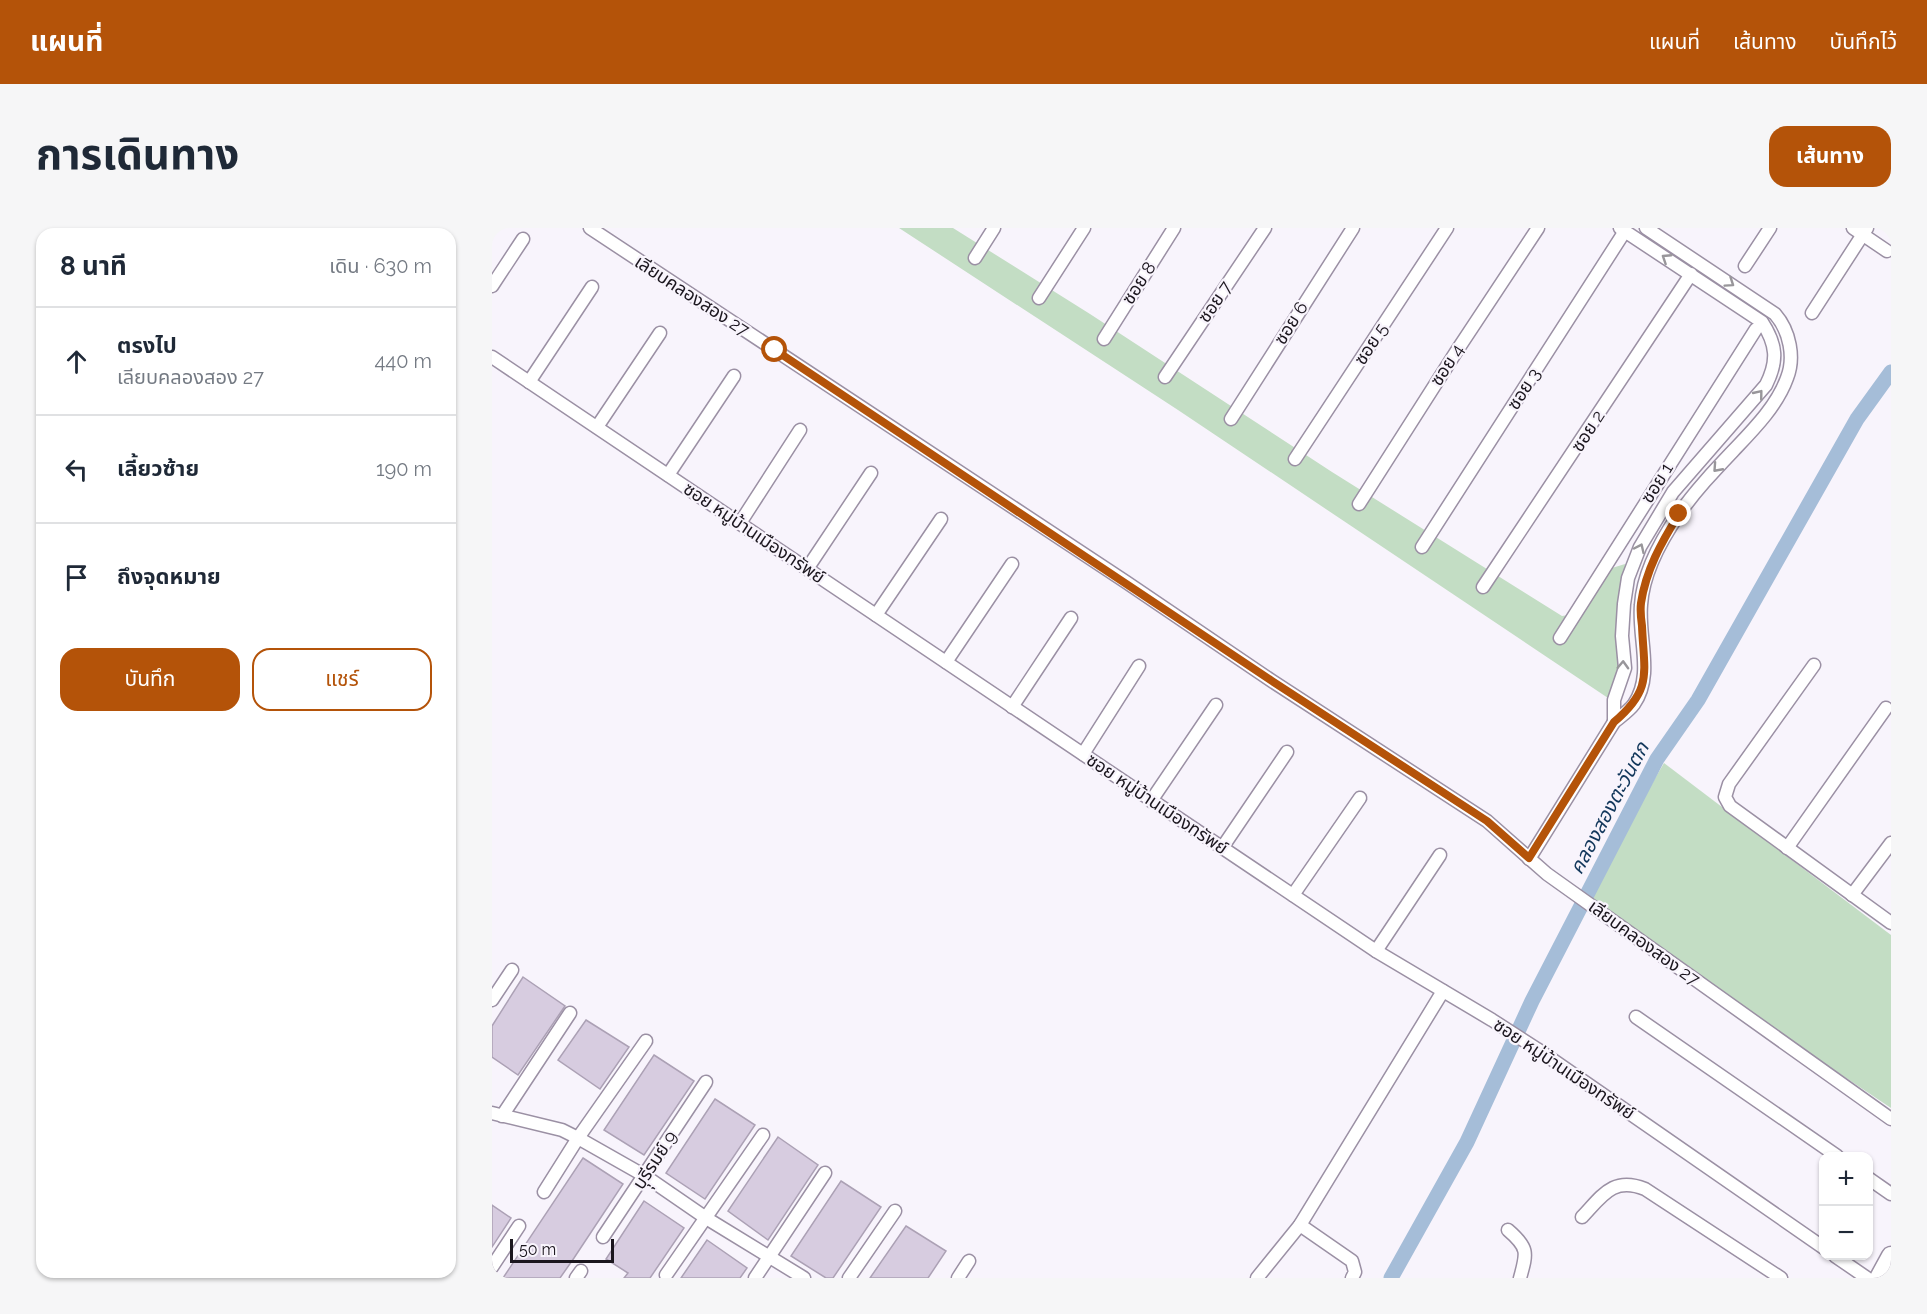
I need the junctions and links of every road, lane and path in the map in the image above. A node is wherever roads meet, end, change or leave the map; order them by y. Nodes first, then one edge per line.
1 (590, 228) edge
2 (994, 228) edge
3 (1084, 228) edge
4 (1174, 228) edge
5 (1265, 228) edge
6 (1353, 228) edge
7 (1447, 228) edge
8 (1538, 228) edge
9 (1646, 228) edge
10 (1770, 228) edge
11 (1623, 230) edge
12 (1861, 230) edge
13 (523, 239) dead end
14 (1887, 250) dead end
15 (975, 258) dead end
16 (1745, 266) dead end
17 (1691, 274) junction
18 (492, 285) edge
19 (592, 286) dead end
20 (1039, 298) dead end
21 (1812, 313) dead end
22 (1756, 329) dead end
23 (660, 333) dead end
24 (1104, 339) dead end
25 (492, 357) edge
26 (734, 376) dead end
27 (1165, 377) dead end
28 (529, 382) junction
29 (1231, 419) dead end
30 (597, 427) junction
31 (800, 430) dead end
32 (1295, 459) dead end
33 (871, 473) dead end
34 (668, 475) junction
35 (1684, 481) junction
36 (1658, 482) junction
37 (1673, 492) junction
38 (1695, 494) junction
39 (1359, 504) dead end
40 (941, 519) dead end
41 (740, 523) junction
42 (1422, 547) dead end
43 (1012, 564) dead end
44 (807, 569) junction
45 (1483, 587) dead end
46 (1624, 604) junction
47 (1641, 606) junction
48 (876, 615) junction
49 (1071, 618) dead end
50 (1560, 638) dead end
51 (946, 662) junction
52 (1815, 665) dead end
53 (1139, 666) dead end
54 (1216, 705) dead end
55 (1012, 707) junction
56 (1886, 708) dead end
57 (1614, 722) junction
58 (1287, 752) dead end
59 (1083, 754) junction
60 (1360, 798) dead end
61 (1151, 801) junction
62 (1891, 843) edge
63 (1222, 848) junction
64 (1787, 848) junction
65 (1440, 855) dead end
66 (1529, 858) junction
67 (1852, 895) junction
68 (1293, 896) junction
69 (1891, 923) edge
70 (1376, 951) junction
71 (512, 970) dead end
72 (1443, 992) junction
73 (492, 1000) edge
74 (570, 1013) dead end
75 (1636, 1017) dead end
76 (646, 1041) dead end
77 (706, 1082) dead end
78 (497, 1114) edge
79 (1891, 1119) edge
80 (762, 1135) dead end
81 (578, 1138) junction
82 (1831, 1152) edge
83 (825, 1173) dead end
84 (645, 1176) junction
85 (1873, 1181) edge
86 (544, 1192) dead end
87 (1891, 1194) edge
88 (895, 1211) dead end
89 (1582, 1217) dead end
90 (706, 1218) junction
91 (1300, 1225) junction
92 (519, 1226) dead end
93 (1509, 1230) dead end
94 (603, 1237) dead end
95 (1819, 1245) edge
96 (1891, 1256) edge
97 (769, 1258) junction
98 (1841, 1260) edge
99 (969, 1261) dead end
100 (492, 1267) edge
101 (666, 1275) dead end
102 (1773, 1276) edge
103 (755, 1278) edge
104 (804, 1278) edge
105 (849, 1278) edge
106 (958, 1278) edge
107 (1257, 1278) edge
108 (1352, 1278) edge
109 (1520, 1278) edge
110 (1867, 1278) edge
111 (1878, 1278) edge

1 - 66 street, เลียบคลองสอง 27
2 - 15 street
3 - 20 street
4 - 24 street, ซอย 8
5 - 27 street, ซอย 7
6 - 29 street, ซอย 6
7 - 32 street, ซอย 5
8 - 39 street, ซอย 4
9 -> 38 street
10 - 16 street
17 -> 11 street
11 - 42 street, ซอย 3
12 - 14 street
12 - 21 street
13 - 18 street
35 -> 17 street
17 - 45 street, ซอย 2
19 - 28 street
22 - 36 street, ซอย 1
23 - 30 street
25 - 28 street, ซอย หมู่บ้านเมืองทรัพย์
26 - 34 street
28 - 30 street, ซอย หมู่บ้านเมืองทรัพย์
30 - 34 street, ซอย หมู่บ้านเมืองทรัพย์
31 - 41 street
33 - 44 street
34 - 41 street, ซอย หมู่บ้านเมืองทรัพย์
35 - 37 street
35 - 38 street
36 - 37 street
36 - 50 street, ซอย 1
46 -> 37 street
38 - 47 street
40 - 48 street
41 - 44 street, ซอย หมู่บ้านเมืองทรัพย์
43 - 51 street
44 - 48 street, ซอย หมู่บ้านเมืองทรัพย์
46 - 47 street
57 -> 46 street
47 - 57 street
48 - 51 street, ซอย หมู่บ้านเมืองทรัพย์
49 - 55 street
51 - 55 street, ซอย หมู่บ้านเมืองทรัพย์
52 - 64 street
53 - 59 street
54 - 61 street
55 - 59 street, ซอย หมู่บ้านเมืองทรัพย์
56 - 64 street
57 - 66 street
58 - 63 street
59 - 61 street, ซอย หมู่บ้านเมืองทรัพย์
60 - 68 street
61 - 63 street, ซอย หมู่บ้านเมืองทรัพย์
62 - 67 street
63 - 68 street, ซอย หมู่บ้านเมืองทรัพย์
64 - 67 street
65 - 70 street
66 - 79 street, เลียบคลองสอง 27
67 - 69 street
68 - 70 street, ซอย หมู่บ้านเมืองทรัพย์
70 - 72 street, ซอย หมู่บ้านเมืองทรัพย์
71 - 73 street
72 - 91 street
72 - 95 street, ซอย หมู่บ้านเมืองทรัพย์
74 - 78 street
75 - 82 street
76 - 81 street
77 - 84 street, บุุรีรมย์ 9
78 - 81 street
80 - 90 street
81 - 84 street
81 - 86 street
83 - 97 street
84 - 90 street
84 - 94 street, บุุรีรมย์ 9
85 - 87 street
88 - 105 street
89 - 102 street
90 - 97 street
90 - 101 street
91 - 107 street
91 - 108 street
92 - 100 street
93 - 109 street
96 - 111 main road
97 - 103 street
97 - 104 street
98 - 110 street
99 - 106 street

